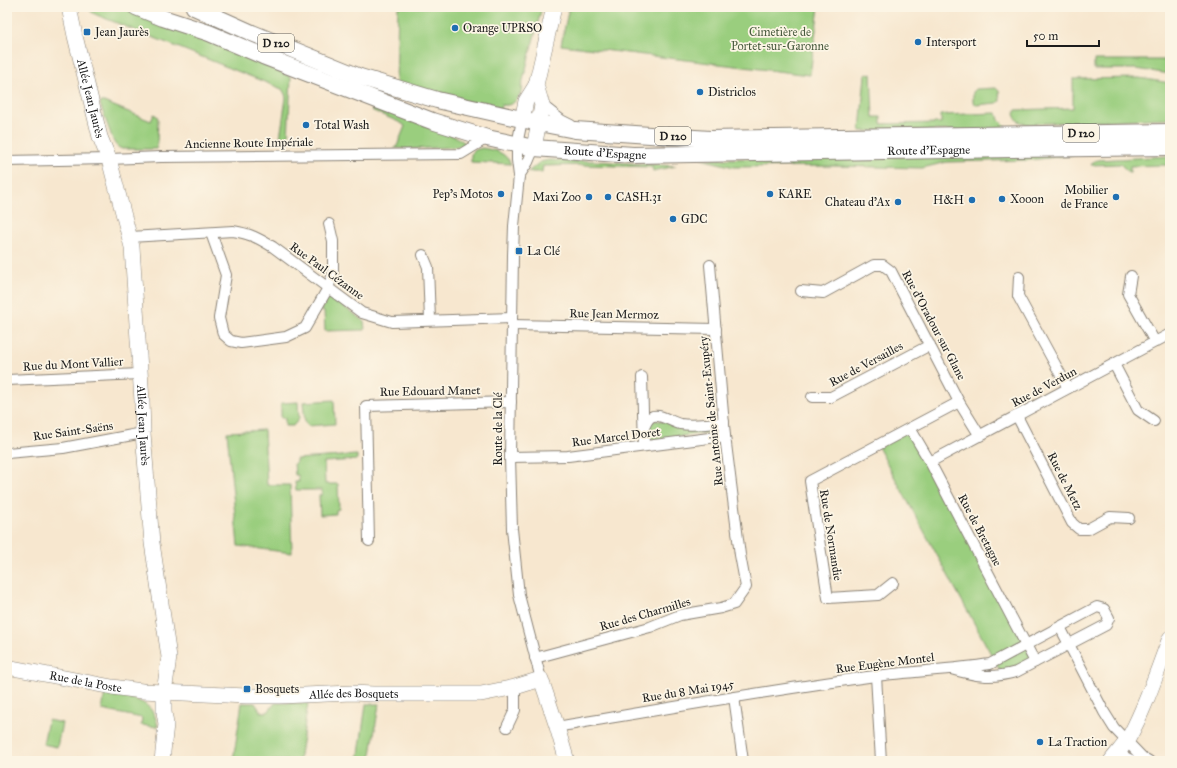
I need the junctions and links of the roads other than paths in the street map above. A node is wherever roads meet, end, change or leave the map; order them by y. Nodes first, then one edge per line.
1 (69, 7) edge
2 (77, 7) edge
3 (136, 7) edge
4 (194, 7) edge
5 (554, 7) edge
6 (74, 29) junction
7 (536, 85) junction
8 (542, 105) junction
9 (522, 120) junction
10 (538, 123) junction
11 (584, 130) junction
12 (1170, 132) edge
13 (488, 138) junction
14 (1170, 147) edge
15 (534, 148) junction
16 (514, 149) junction
17 (109, 159) junction
18 (7, 161) edge
19 (519, 176) junction
20 (329, 224) dead end
21 (211, 233) junction
22 (130, 238) junction
23 (423, 255) dead end
24 (710, 265) dead end
25 (1130, 276) dead end
26 (1019, 277) dead end
27 (328, 288) junction
28 (802, 291) dead end
29 (430, 320) junction
30 (512, 321) junction
31 (716, 329) junction
32 (1170, 334) edge
33 (1155, 342) junction
34 (930, 345) junction
35 (1114, 364) junction
36 (140, 374) junction
37 (642, 377) dead end
38 (7, 380) edge
39 (1068, 388) junction
40 (812, 397) dead end
41 (511, 402) junction
42 (960, 402) junction
43 (1017, 416) junction
44 (1154, 421) dead end
45 (724, 422) junction
46 (910, 428) junction
47 (643, 431) junction
48 (143, 433) junction
49 (725, 436) junction
50 (980, 436) junction
51 (644, 446) junction
52 (7, 453) edge
53 (510, 457) junction
54 (930, 462) junction
55 (1129, 518) dead end
56 (370, 541) dead end
57 (740, 555) joint
58 (893, 583) dead end
59 (1060, 626) junction
60 (1170, 638) edge
61 (1070, 644) junction
62 (1026, 645) junction
63 (535, 658) junction
64 (1035, 662) junction
65 (7, 667) edge
66 (951, 669) junction
67 (876, 676) junction
68 (541, 679) junction
69 (823, 684) joint
70 (515, 687) junction
71 (164, 693) junction
72 (734, 697) junction
73 (506, 727) dead end
74 (557, 727) junction
75 (1127, 740) junction
76 (1114, 757) edge
77 (162, 761) edge
78 (567, 761) edge
79 (743, 761) edge
80 (881, 761) edge
81 (1133, 761) edge
82 (1149, 761) edge

1 - 6 street, Allée Jean Jaurès
2 - 6 street
3 - 13 main road, Route d'Espagne / D 120
4 - 9 main road, Route d'Espagne / D 120
5 - 7 street
6 - 17 street, Allée Jean Jaurès
7 - 8 street
7 - 9 street
8 - 10 street
8 - 11 street, Route d'Espagne
9 - 10 main road, Route d'Espagne / D 120
9 - 16 street, Route de la Clé
10 - 11 main road, Route d'Espagne / D 120
10 - 15 street
11 - 12 main road, Route d'Espagne / D 120
13 - 16 main road, Route d'Espagne / D 120
13 - 17 street, Ancienne Route Impériale
14 - 15 main road, Route d'Espagne / D 120
15 - 16 main road, Route d'Espagne / D 120
15 - 19 street, Route de la Clé
16 - 19 street, Route de la Clé
17 - 18 street, Ancienne Route Impériale
17 - 22 street, Allée Jean Jaurès
19 - 30 street, Route de la Clé
20 - 27 street
21 - 22 street, Rue Paul Cézanne
21 - 27 street, Rue Paul Cézanne
21 - 27 street
22 - 36 street, Allée Jean Jaurès
23 - 29 street
24 - 31 street, Rue Antoine de Saint-Exupéry
25 - 33 street
26 - 39 street
27 - 29 street, Rue Paul Cézanne
28 - 34 street, Rue d'Oradour sur Glane
29 - 30 street, Rue Paul Cézanne
30 - 31 street, Rue Jean Mermoz
30 - 41 street, Route de la Clé
31 - 45 street, Rue Antoine de Saint-Exupéry
32 - 33 street, Rue de Verdun
33 - 35 street, Rue de Verdun
34 - 40 street, Rue de Versailles
34 - 42 street, Rue d'Oradour sur Glane
35 - 39 street, Rue de Verdun
35 - 44 street
36 - 38 street, Rue du Mont Vallier
36 - 48 street, Allée Jean Jaurès
37 - 47 street
39 - 43 street, Rue de Verdun
41 - 53 street, Route de la Clé
41 - 56 street, Rue Edouard Manet
42 - 46 street, Rue de Normandie
42 - 50 street, Rue d'Oradour sur Glane
43 - 50 street, Rue de Verdun
43 - 55 street, Rue de Metz
45 - 47 street
45 - 49 street, Rue Antoine de Saint-Exupéry
46 - 54 street, Rue de Bretagne
46 - 58 street, Rue de Normandie
47 - 51 street
48 - 52 street, Rue Saint-Saëns
48 - 71 street, Allée Jean Jaurès
49 - 51 street, Rue Marcel Doret
49 - 57 street, Rue Antoine de Saint-Exupéry
50 - 54 street, Rue de Verdun
51 - 53 street, Rue Marcel Doret
53 - 63 street, Route de la Clé
54 - 62 street, Rue de Bretagne
57 - 63 street, Rue des Charmilles
59 - 61 street
59 - 61 street
59 - 62 street
60 - 75 street
61 - 64 street
61 - 75 street
62 - 64 street, Rue de Bretagne
62 - 66 street, Rue Eugène Montel
63 - 68 street, Route de la Clé
64 - 66 street
65 - 71 street, Rue de la Poste
66 - 67 street, Rue Eugène Montel
67 - 69 street, Rue Eugène Montel
67 - 80 street
68 - 70 street, Allée des Bosquets
68 - 74 street
69 - 72 street, Rue du 8 Mai 1945
70 - 71 street, Allée des Bosquets
70 - 73 street
71 - 77 street, Allée Jean Jaurès
72 - 74 street, Rue du 8 Mai 1945
72 - 79 street
74 - 78 street
75 - 76 street
75 - 82 street
76 - 81 street

